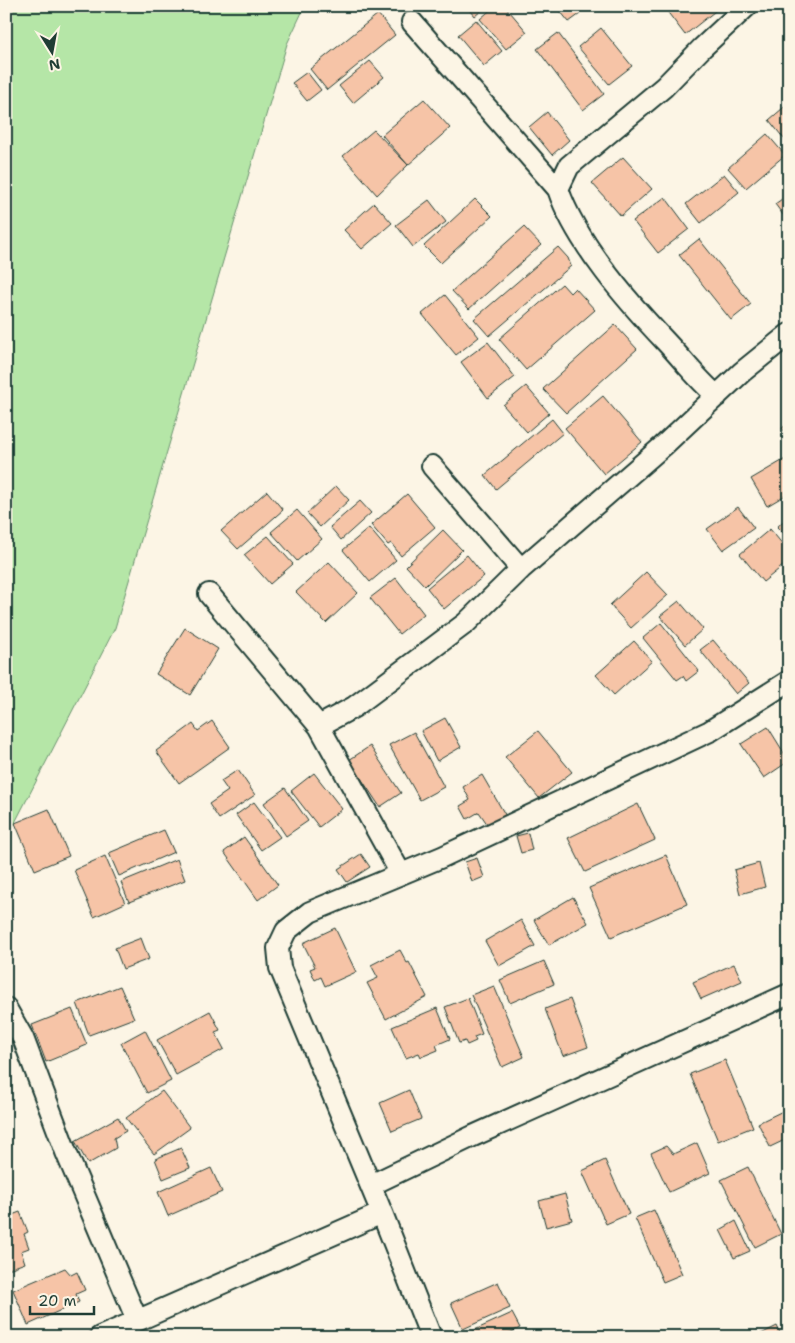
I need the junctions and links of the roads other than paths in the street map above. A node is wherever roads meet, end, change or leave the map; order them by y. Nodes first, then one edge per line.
1 (747, 6) edge
2 (412, 22) dead end
3 (558, 189) junction
4 (789, 334) edge
5 (717, 396) junction
6 (432, 466) dead end
7 (520, 569) junction
8 (209, 594) dead end
9 (789, 681) edge
10 (319, 726) junction
11 (401, 874) junction
12 (789, 994) edge
13 (6, 1008) edge
14 (371, 1185) junction
15 (382, 1213) junction
16 (137, 1320) junction
17 (100, 1337) edge
18 (431, 1337) edge

1 - 3 street
2 - 3 street
3 - 5 street
4 - 5 street
5 - 7 street
6 - 7 street
7 - 10 street
8 - 10 street
9 - 11 street
10 - 11 street
11 - 14 street
12 - 14 street
13 - 16 street
14 - 15 street
15 - 16 street
15 - 18 street
16 - 17 street

